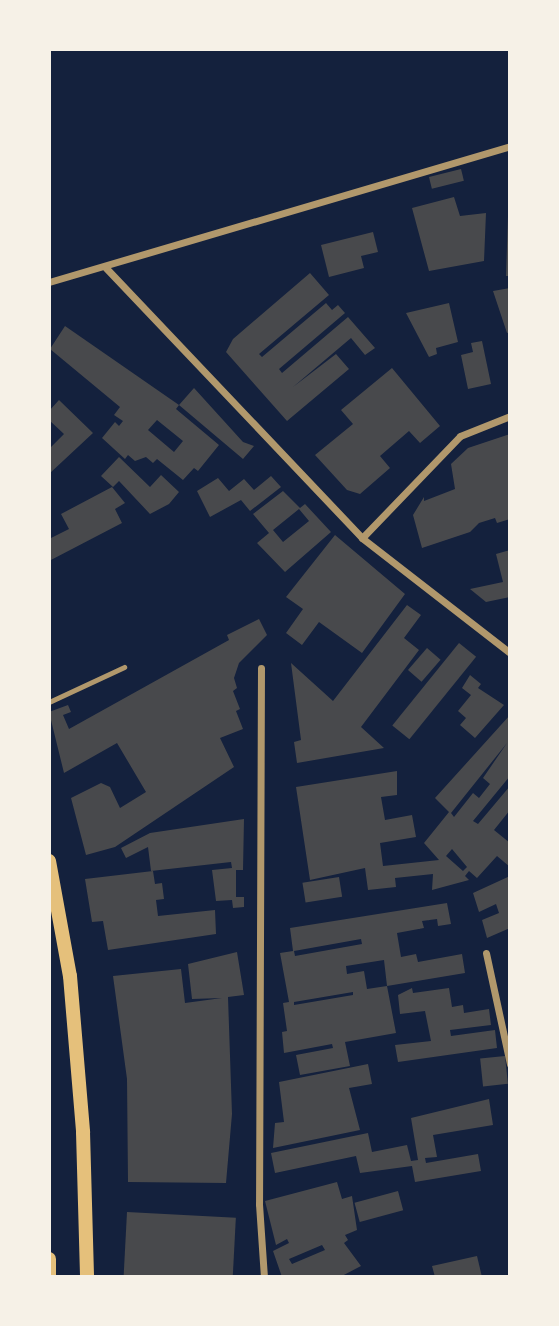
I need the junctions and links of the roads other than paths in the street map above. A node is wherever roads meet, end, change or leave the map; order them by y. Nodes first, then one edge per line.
1 (510, 146) edge
2 (106, 268) junction
3 (49, 282) edge
4 (510, 416) edge
5 (362, 538) junction
6 (510, 653) edge
7 (124, 667) dead end
8 (261, 668) dead end
9 (49, 702) edge
10 (49, 861) edge
11 (486, 953) dead end
12 (510, 1064) edge
13 (49, 1259) edge
14 (49, 1277) edge
15 (87, 1277) edge
16 (264, 1277) edge

1 - 2 street
2 - 3 street
2 - 5 street
4 - 5 street
5 - 6 street
7 - 9 lane
8 - 16 street
10 - 15 main road
11 - 12 street
13 - 14 main road

